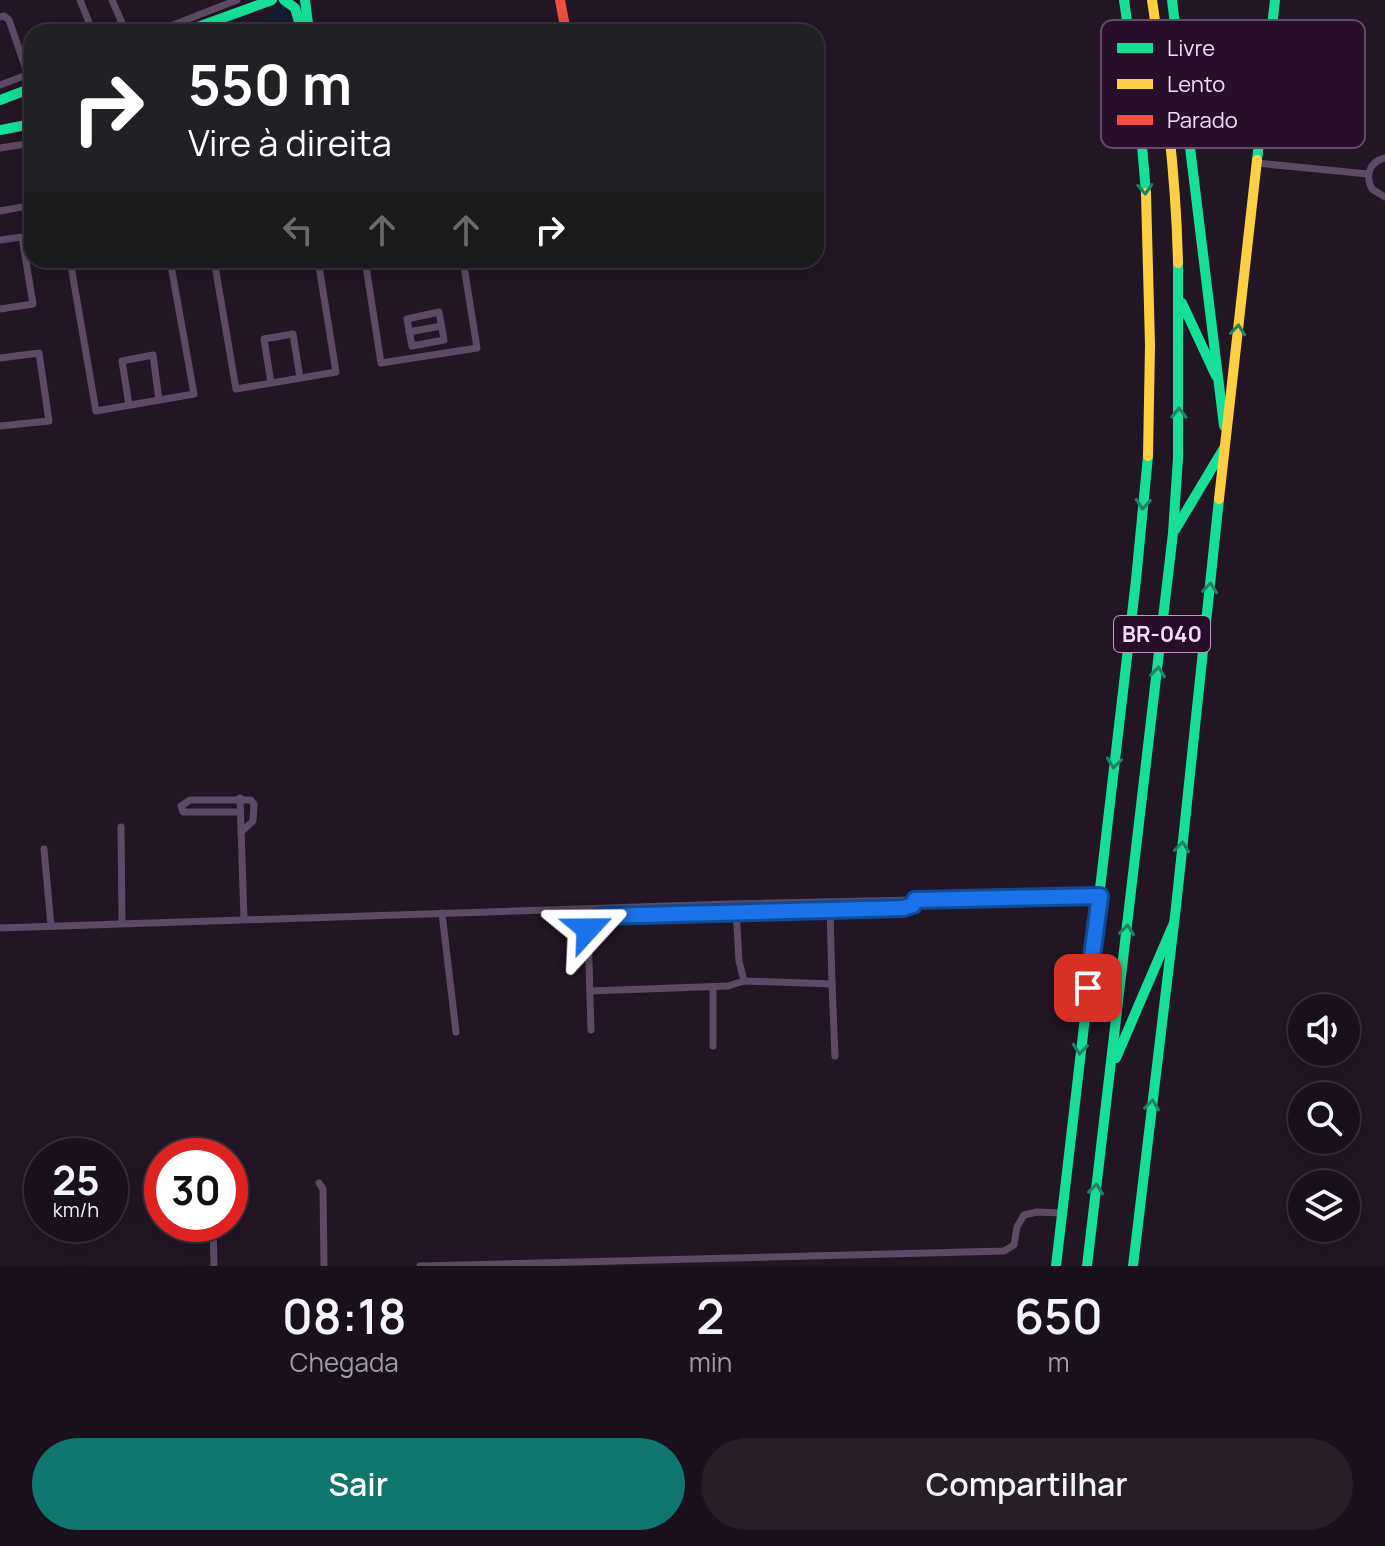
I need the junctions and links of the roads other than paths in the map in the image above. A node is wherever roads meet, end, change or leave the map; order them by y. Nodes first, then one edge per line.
1 (80, 0) edge
2 (112, 0) edge
3 (272, 0) edge
4 (284, 0) edge
5 (305, 0) edge
6 (560, 0) edge
7 (1124, 0) edge
8 (1152, 0) edge
9 (1172, 0) edge
10 (1275, 0) edge
11 (233, 6) edge
12 (0, 17) edge
13 (1128, 20) edge
14 (1155, 20) edge
15 (1174, 20) edge
16 (1273, 20) edge
17 (90, 24) edge
18 (122, 24) edge
19 (179, 24) edge
20 (199, 24) edge
21 (300, 24) edge
22 (307, 24) edge
23 (564, 24) edge
24 (24, 59) edge
25 (24, 76) edge
26 (0, 85) edge
27 (24, 91) edge
28 (0, 100) edge
29 (24, 126) edge
30 (16, 127) junction
31 (0, 130) edge
32 (24, 144) edge
33 (19, 145) junction
34 (0, 148) edge
35 (1142, 148) edge
36 (1172, 148) edge
37 (1189, 148) edge
38 (1258, 148) edge
39 (1385, 158) edge
40 (1256, 163) junction
41 (1368, 174) junction
42 (1385, 197) edge
43 (24, 206) edge
44 (0, 211) edge
45 (0, 240) edge
46 (24, 249) edge
47 (27, 268) edge
48 (71, 268) edge
49 (171, 268) edge
50 (215, 268) edge
51 (319, 268) edge
52 (366, 268) edge
53 (464, 268) edge
54 (1179, 297) junction
55 (0, 309) edge
56 (441, 326) junction
57 (409, 332) junction
58 (427, 343) junction
59 (429, 355) junction
60 (0, 358) edge
61 (1216, 376) junction
62 (300, 378) junction
63 (271, 383) junction
64 (159, 400) junction
65 (129, 405) junction
66 (0, 426) edge
67 (1225, 435) junction
68 (1224, 448) junction
69 (1173, 533) junction
70 (240, 798) junction
71 (240, 812) junction
72 (121, 827) dead end
73 (241, 832) junction
74 (44, 849) dead end
75 (1100, 896) junction
76 (915, 900) junction
77 (736, 904) junction
78 (830, 908) junction
79 (442, 913) junction
80 (737, 913) junction
81 (244, 919) junction
82 (122, 923) junction
83 (1174, 923) junction
84 (51, 926) junction
85 (0, 928) edge
86 (744, 981) junction
87 (832, 984) junction
88 (713, 987) junction
89 (590, 991) junction
90 (591, 1030) dead end
91 (456, 1032) dead end
92 (713, 1046) dead end
93 (835, 1056) dead end
94 (1110, 1072) junction
95 (319, 1183) dead end
96 (1062, 1213) junction
97 (213, 1242) edge
98 (850, 1255) junction
99 (214, 1266) edge
100 (324, 1266) edge
101 (420, 1266) edge
102 (851, 1266) edge
103 (1056, 1266) edge
104 (1087, 1266) edge
105 (1133, 1266) edge

1 - 17 street
2 - 18 street
3 - 11 main road
4 - 21 main road
5 - 22 main road
6 - 23 main road
7 -> 13 main road, BR-040
8 - 14 main road, BR-040
9 - 15 main road
10 - 16 main road
11 - 19 street
11 - 20 main road
12 - 24 street
25 - 26 street
27 - 28 main road
29 - 30 main road
30 - 31 main road
30 - 33 street
32 - 33 street
33 - 34 street
35 -> 75 main road, BR-040
36 - 54 main road, BR-040
37 - 61 main road
38 - 40 main road
39 - 41 street
40 - 41 street
67 -> 40 main road
41 - 42 street
43 - 44 street
45 - 46 street
47 - 55 street
48 - 65 street
49 - 64 street
50 - 63 street
51 - 62 street
52 - 59 street
53 - 59 street
54 - 61 main road
69 -> 54 main road, BR-040
56 - 57 street
56 - 57 street
56 - 58 street
57 - 58 street
58 - 59 street
60 - 66 street
61 - 67 main road
62 - 63 street
62 - 63 street
64 - 65 street
64 - 65 street
67 - 68 main road
68 - 69 main road
83 -> 68 main road
94 -> 69 main road, BR-040
70 - 71 street
70 - 71 street
70 - 73 street
71 - 73 street
72 - 82 street
73 - 81 street
74 - 84 street
75 - 76 street
75 -> 96 main road, BR-040
76 - 77 street
76 - 78 street
77 - 79 street
77 - 80 street
78 - 80 street
78 - 87 street
79 - 81 street
79 - 91 street
80 - 86 street
80 - 89 street
81 - 82 street
82 - 84 street
83 - 94 main road
105 -> 83 main road
84 - 85 street
86 - 87 street
86 - 88 street
87 - 93 street
88 - 89 street
88 - 92 street
89 - 90 street
104 -> 94 main road, BR-040
95 - 100 street
96 - 98 street
96 - 103 main road, BR-040
97 - 99 street
98 - 101 street
98 - 102 street

